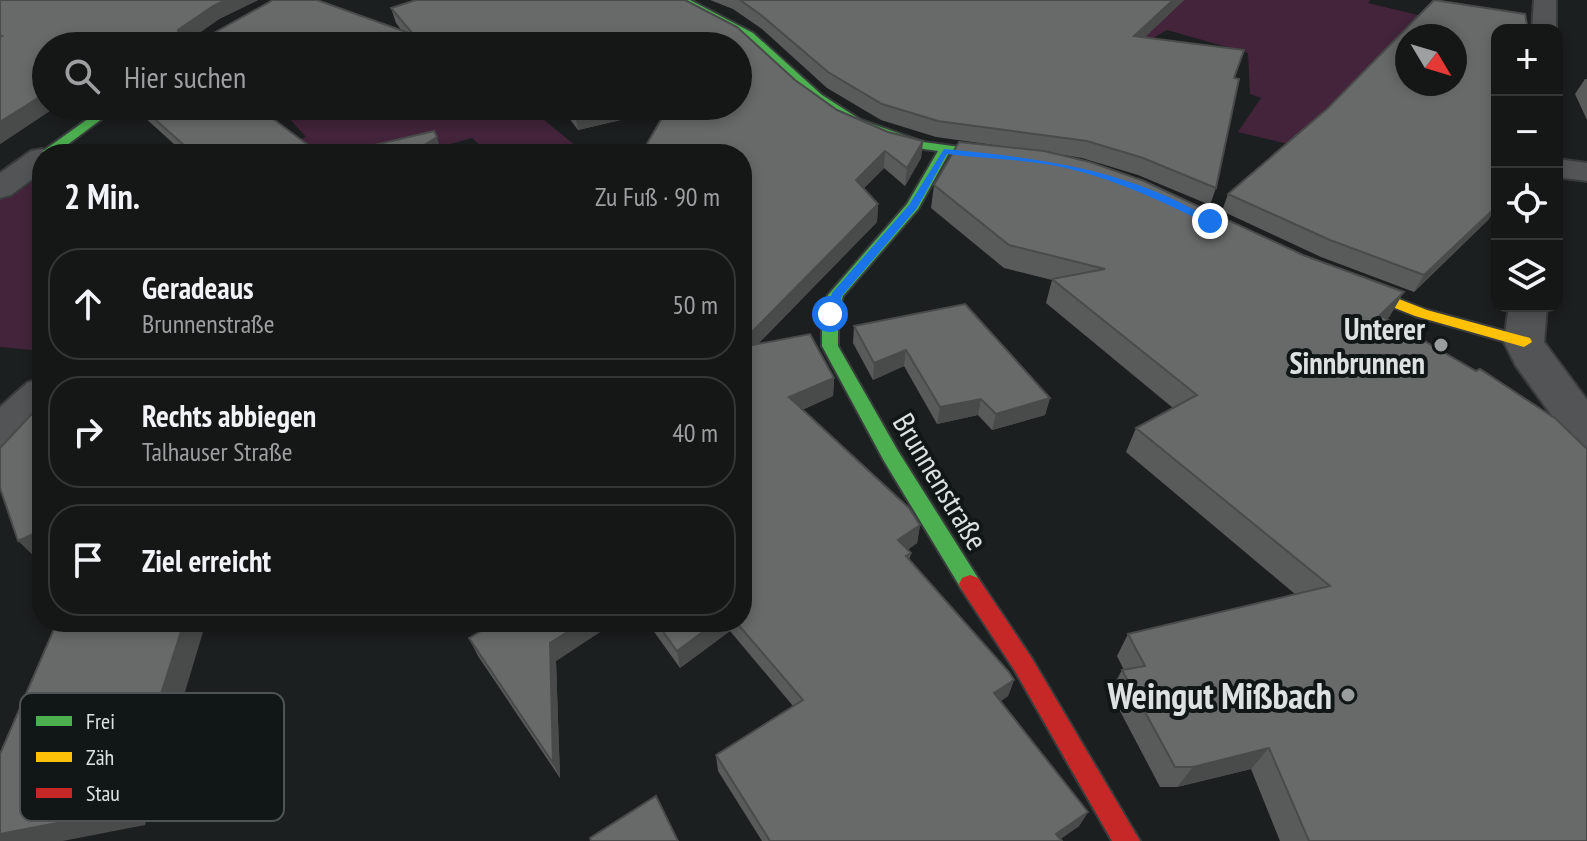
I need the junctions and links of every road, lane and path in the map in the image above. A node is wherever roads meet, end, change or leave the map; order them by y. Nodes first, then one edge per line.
1 (683, 0) edge
2 (1545, 0) edge
3 (1544, 24) edge
4 (743, 32) edge
5 (752, 38) edge
6 (94, 120) edge
7 (61, 144) edge
8 (944, 151) junction
9 (1033, 160) edge
10 (32, 165) edge
11 (1563, 169) edge
12 (1587, 172) edge
13 (0, 188) edge
14 (1321, 273) edge
15 (1526, 324) edge
16 (32, 402) edge
17 (1587, 431) edge
18 (0, 432) edge
19 (1127, 841) edge

1 - 4 street
2 - 3 street
5 - 8 street
6 - 7 street
8 - 9 street
8 - 19 street, Brunnenstraße
10 - 13 street
11 - 12 street
14 - 15 street
15 - 17 street
16 - 18 street

